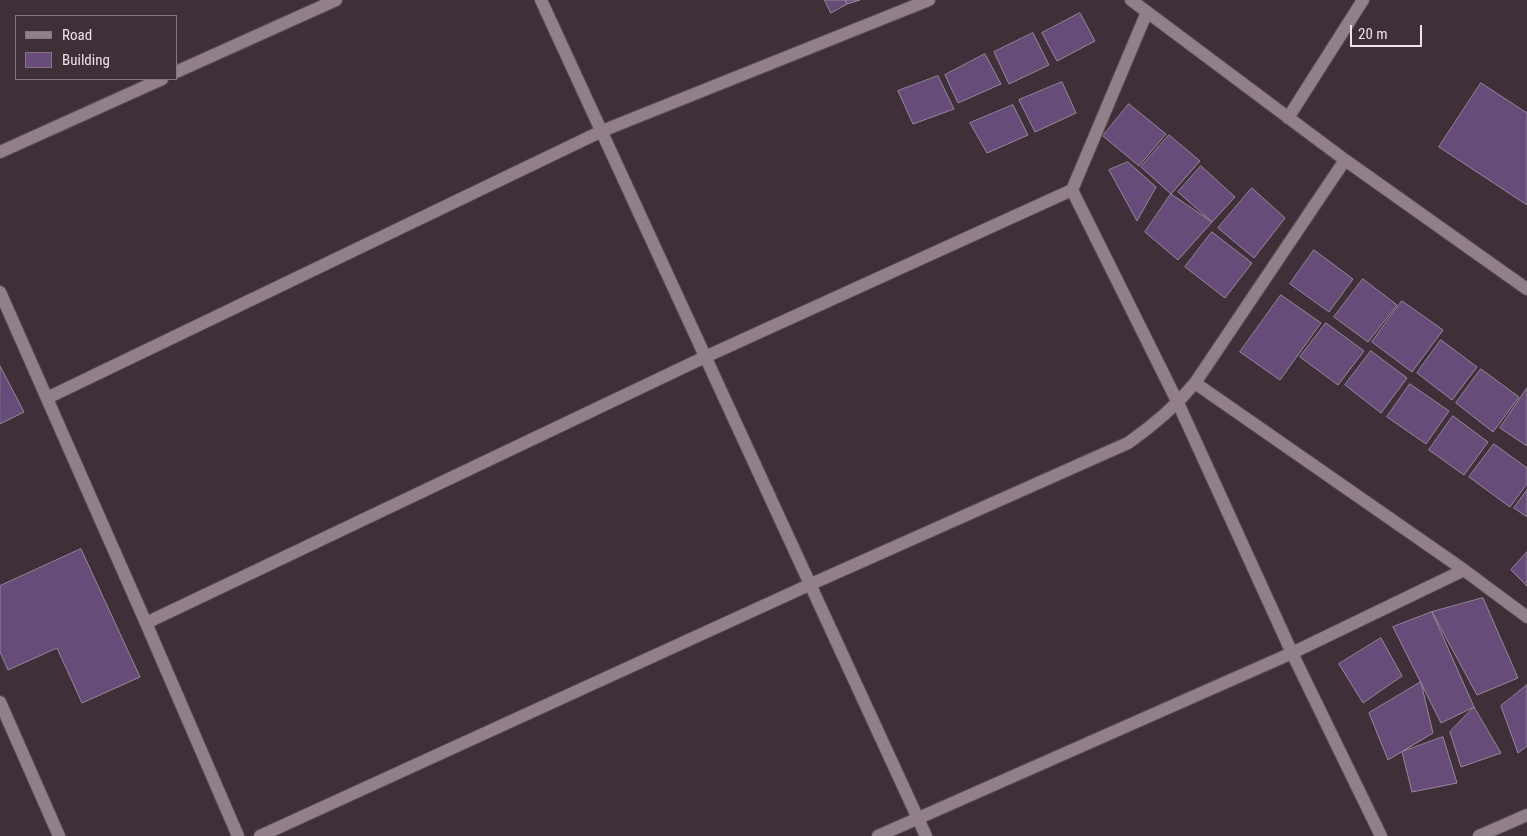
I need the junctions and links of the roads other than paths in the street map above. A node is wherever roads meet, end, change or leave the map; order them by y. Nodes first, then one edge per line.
1 (336, 0) edge
2 (541, 0) edge
3 (929, 0) edge
4 (1131, 0) edge
5 (1364, 0) edge
6 (1146, 12) junction
7 (178, 71) edge
8 (160, 80) edge
9 (1288, 118) junction
10 (602, 131) junction
11 (0, 152) edge
12 (1345, 160) junction
13 (1072, 190) junction
14 (1527, 289) edge
15 (0, 292) edge
16 (3, 309) edge
17 (705, 357) junction
18 (1195, 383) junction
19 (47, 398) junction
20 (1178, 403) junction
21 (1464, 570) junction
22 (809, 585) junction
23 (1527, 617) edge
24 (146, 623) junction
25 (1292, 653) junction
26 (0, 702) edge
27 (1527, 815) edge
28 (917, 819) junction
29 (59, 836) edge
30 (238, 836) edge
31 (260, 836) edge
32 (878, 836) edge
33 (926, 836) edge
34 (1381, 836) edge
35 (1479, 836) edge

1 - 7 street
2 - 10 street
3 - 10 street
4 - 6 street
5 - 9 street
6 - 9 street
6 - 13 street
8 - 11 street
9 - 12 street
10 - 17 street
10 - 19 street
12 - 14 street
12 - 18 street
13 - 17 street
13 - 20 street
15 - 16 street
16 - 19 street
17 - 22 street
17 - 24 street
18 - 20 street
18 - 21 street
19 - 24 street
20 - 22 street
20 - 25 street
21 - 23 street
21 - 25 street
22 - 28 street
22 - 31 street
24 - 30 street
25 - 28 street
25 - 34 street
26 - 29 street
27 - 35 street
28 - 32 street
28 - 33 street

